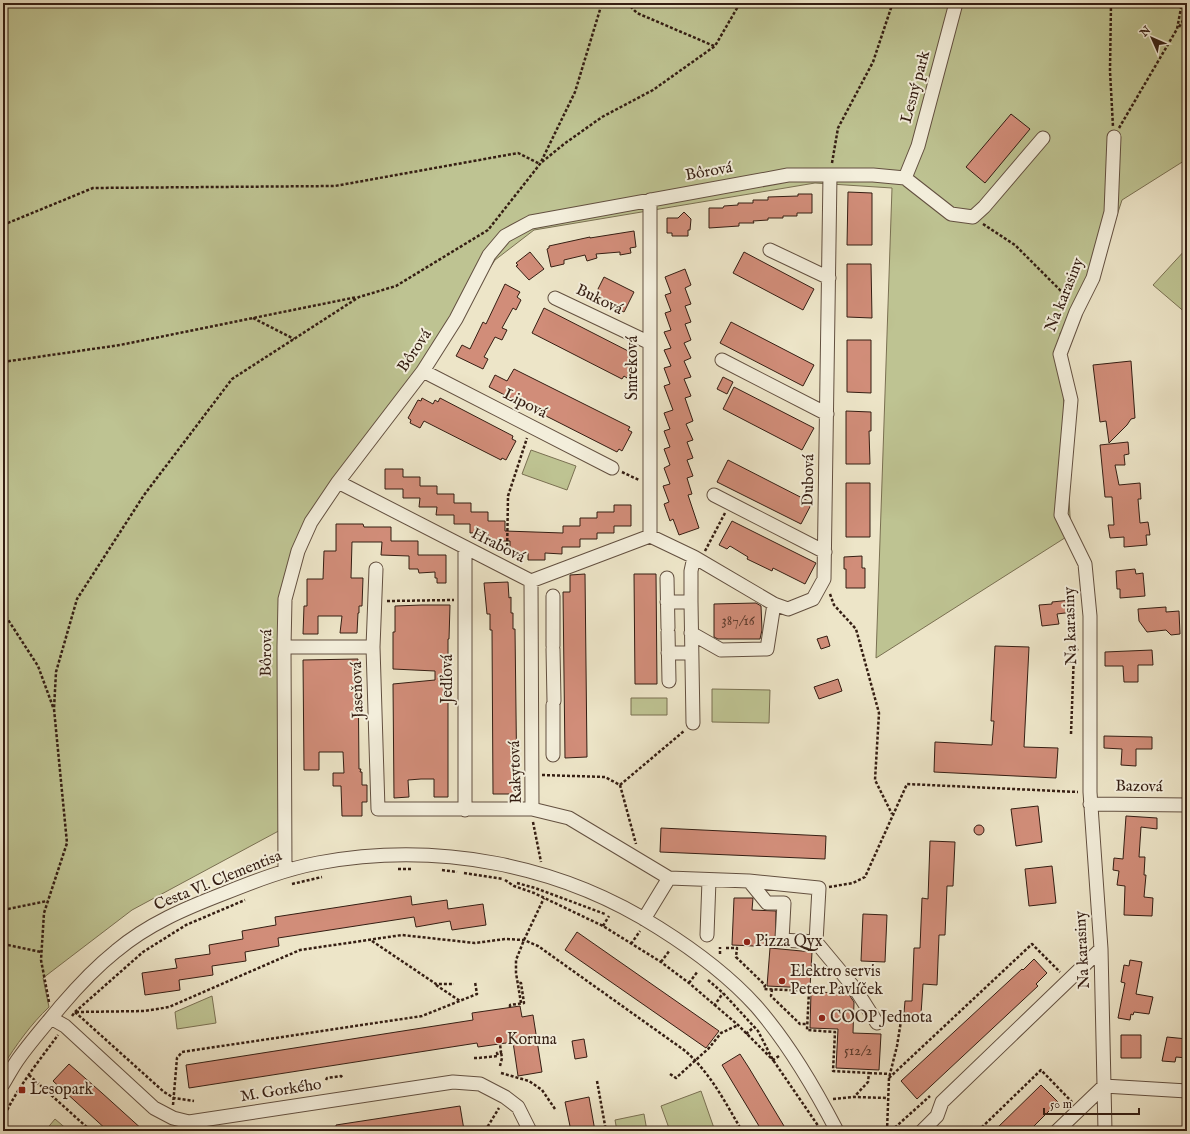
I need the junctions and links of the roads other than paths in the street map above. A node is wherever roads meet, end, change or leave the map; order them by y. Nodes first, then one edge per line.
1 (956, 3) edge
2 (1114, 137) road end
3 (1042, 138) dead end
4 (830, 175) junction
5 (905, 178) junction
6 (650, 200) junction
7 (770, 250) dead end
8 (829, 278) junction
9 (555, 298) dead end
10 (650, 343) junction
11 (722, 360) dead end
12 (423, 371) junction
13 (827, 414) junction
14 (612, 468) road end
15 (338, 482) junction
16 (714, 494) dead end
17 (650, 536) junction
18 (465, 548) junction
19 (825, 552) junction
20 (697, 559) junction
21 (376, 569) dead end
22 (667, 578) dead end
23 (531, 581) junction
24 (553, 596) dead end
25 (667, 602) junction
26 (690, 602) junction
27 (774, 604) junction
28 (553, 618) junction
29 (531, 620) junction
30 (691, 633) junction
31 (284, 647) junction
32 (374, 647) junction
33 (668, 653) junction
34 (691, 653) junction
35 (531, 674) junction
36 (554, 675) junction
37 (669, 681) dead end
38 (532, 721) junction
39 (553, 721) junction
40 (693, 723) road end
41 (553, 755) dead end
42 (1090, 798) junction
43 (1187, 805) edge
44 (465, 810) junction
45 (532, 813) junction
46 (285, 871) junction
47 (669, 878) junction
48 (709, 880) junction
49 (749, 881) junction
50 (642, 925) junction
51 (707, 935) dead end
52 (816, 942) junction
53 (1101, 949) junction
54 (51, 1018) junction
55 (877, 1023) dead end
56 (3, 1084) edge
57 (1104, 1086) junction
58 (1187, 1091) edge
59 (530, 1131) edge
60 (837, 1131) edge
61 (922, 1131) edge
62 (1057, 1131) edge
63 (1105, 1131) edge

1 - 5 street, Lesný park
2 - 42 street, Na karasiny
3 - 5 street
4 - 5 street, Bôrová
4 - 6 street, Bôrová
4 - 8 street, Dubová
6 - 10 street, Smreková
6 - 12 street, Bôrová
7 - 8 street
8 - 13 street, Dubová
9 - 10 street, Buková
10 - 17 street, Smreková
11 - 13 street
12 - 14 street, Lipová
12 - 15 street, Bôrová
13 - 19 street, Dubová
15 - 18 street, Hrabová
15 - 31 street, Bôrová
16 - 19 street
17 - 20 street, Dubová
17 - 23 street, Hrabová
18 - 23 street, Hrabová
18 - 44 street, Jedľová
19 - 27 street, Dubová
20 - 26 street
20 - 27 street, Dubová
21 - 32 street, Jaseňová
22 - 25 street
23 - 29 street, Rakytová
24 - 28 street
25 - 26 street
25 - 33 street
26 - 30 street
27 - 30 street
28 - 29 street
28 - 36 street
29 - 35 street, Rakytová
30 - 34 street
31 - 32 street
31 - 46 street, Bôrová
32 - 44 street, Jaseňová
33 - 34 street
33 - 37 street
34 - 40 street
35 - 36 street
35 - 38 street, Rakytová
36 - 39 street
38 - 39 street
38 - 45 street, Rakytová
39 - 41 street
42 - 43 street, Bazová
42 - 53 street, Na karasiny
44 - 45 street
45 - 47 street, Rakytová
46 - 50 street, Cesta Vl. Clementisa
46 - 54 street, Cesta Vl. Clementisa
47 - 48 street
47 - 50 street
48 - 49 street
48 - 51 street
49 - 52 street
49 - 52 street
50 - 60 street, Cesta Vl. Clementisa
52 - 55 street
53 - 57 street, Na karasiny
53 - 61 street
54 - 56 street, Cesta Vl. Clementisa
54 - 59 street, M. Gorkého
57 - 58 street
57 - 62 street
57 - 63 street, Na karasiny

